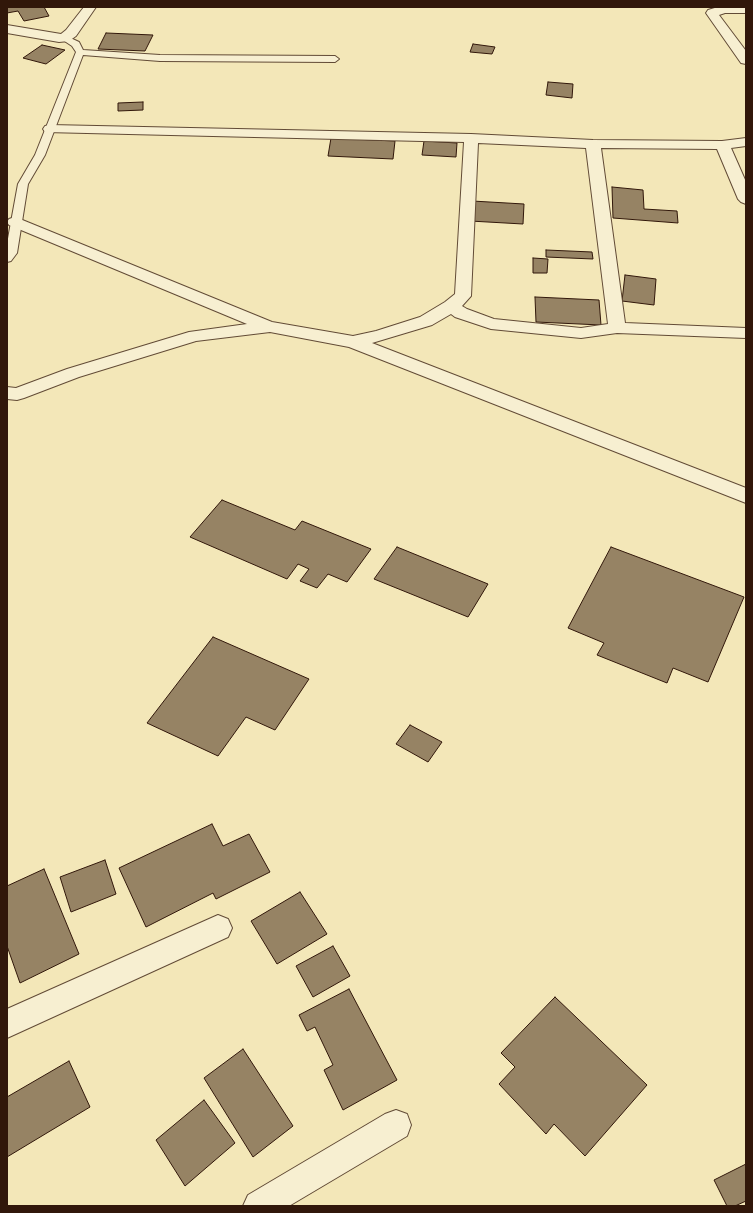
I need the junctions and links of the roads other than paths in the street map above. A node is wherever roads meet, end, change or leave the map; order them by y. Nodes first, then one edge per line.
1 (90, 7) edge
2 (746, 9) edge
3 (7, 29) edge
4 (64, 38) junction
5 (80, 52) junction
6 (335, 59) dead end
7 (746, 60) edge
8 (50, 129) junction
9 (471, 138) junction
10 (746, 142) edge
11 (593, 144) junction
12 (722, 145) junction
13 (746, 199) edge
14 (15, 222) junction
15 (7, 259) edge
16 (451, 306) junction
17 (270, 327) junction
18 (617, 328) junction
19 (746, 332) edge
20 (353, 342) junction
21 (7, 393) edge
22 (746, 496) edge
23 (218, 928) dead end
24 (7, 1024) edge
25 (396, 1125) dead end
26 (259, 1206) edge

1 - 4 street
2 - 7 street
3 - 4 street
4 - 5 lane
5 - 6 lane
5 - 8 lane
8 - 9 street
8 - 14 lane
9 - 11 street
9 - 16 street
10 - 12 street
11 - 12 street
11 - 18 street
12 - 13 street
14 - 15 lane
14 - 17 street
16 - 18 street
16 - 20 street
17 - 20 street
17 - 21 street
18 - 19 street
20 - 22 street
23 - 24 street
25 - 26 street

